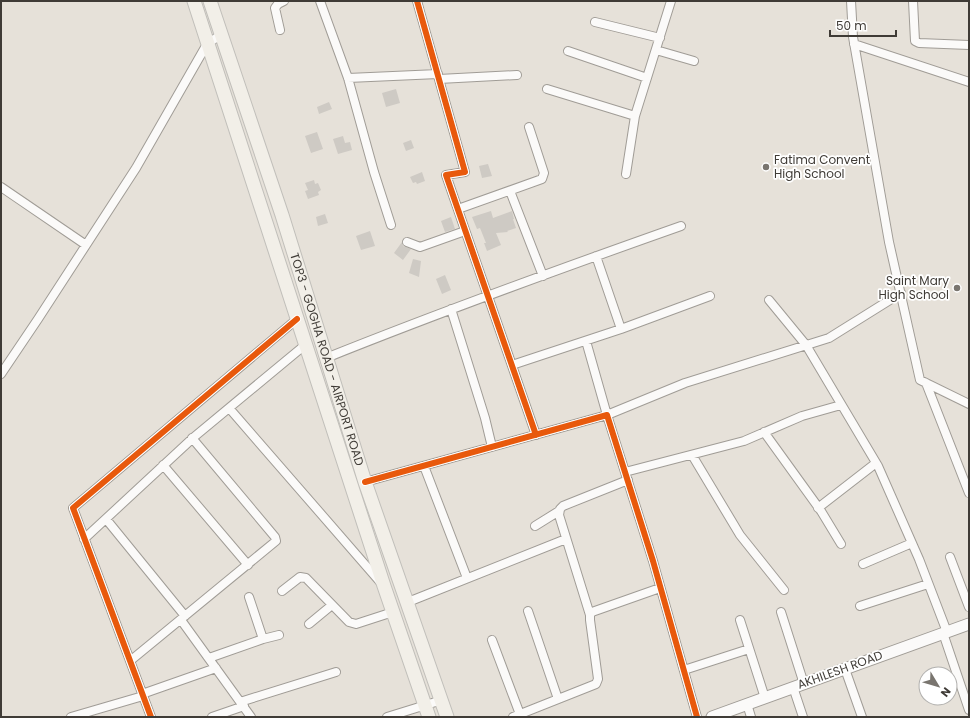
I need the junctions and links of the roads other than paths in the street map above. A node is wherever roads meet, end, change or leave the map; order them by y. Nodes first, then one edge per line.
1 (194, 1) edge
2 (210, 1) edge
3 (284, 1) edge
4 (320, 1) edge
5 (417, 1) edge
6 (670, 1) edge
7 (851, 1) edge
8 (913, 1) edge
9 (595, 22) dead end
10 (280, 30) dead end
11 (222, 34) junction
12 (660, 38) junction
13 (207, 44) junction
14 (854, 44) junction
15 (969, 45) edge
16 (656, 50) junction
17 (568, 51) dead end
18 (694, 61) dead end
19 (517, 75) dead end
20 (439, 77) junction
21 (348, 78) junction
22 (647, 78) junction
23 (969, 82) edge
24 (547, 89) dead end
25 (635, 116) junction
26 (529, 127) dead end
27 (626, 174) dead end
28 (1, 187) edge
29 (510, 191) junction
30 (458, 209) junction
31 (391, 225) dead end
32 (681, 226) dead end
33 (465, 231) junction
34 (407, 242) dead end
35 (86, 245) junction
36 (596, 256) junction
37 (544, 276) junction
38 (900, 293) junction
39 (487, 295) junction
40 (710, 296) dead end
41 (769, 300) dead end
42 (451, 309) junction
43 (298, 319) junction
44 (621, 329) junction
45 (586, 341) junction
46 (305, 345) junction
47 (806, 345) junction
48 (326, 358) junction
49 (512, 366) junction
50 (1, 374) edge
51 (926, 383) junction
52 (841, 404) junction
53 (969, 404) edge
54 (229, 408) junction
55 (607, 415) junction
56 (764, 432) junction
57 (536, 434) junction
58 (192, 438) junction
59 (492, 447) junction
60 (692, 455) junction
61 (876, 463) junction
62 (163, 465) junction
63 (424, 466) junction
64 (626, 476) junction
65 (365, 482) junction
66 (969, 494) edge
67 (818, 508) junction
68 (559, 511) junction
69 (106, 519) junction
70 (534, 526) dead end
71 (84, 539) junction
72 (566, 539) junction
73 (912, 543) junction
74 (841, 544) dead end
75 (950, 557) dead end
76 (862, 564) dead end
77 (248, 565) junction
78 (467, 578) junction
79 (928, 584) junction
80 (384, 586) junction
81 (660, 588) junction
82 (784, 590) dead end
83 (282, 592) dead end
84 (249, 597) dead end
85 (408, 602) junction
86 (332, 605) junction
87 (860, 606) dead end
88 (969, 607) edge
89 (528, 611) dead end
90 (393, 612) junction
91 (781, 612) dead end
92 (590, 615) junction
93 (183, 618) junction
94 (740, 620) dead end
95 (309, 624) dead end
96 (969, 624) edge
97 (945, 632) junction
98 (279, 635) dead end
99 (263, 639) junction
100 (492, 640) dead end
101 (749, 649) junction
102 (209, 658) junction
103 (130, 661) junction
104 (216, 668) junction
105 (845, 669) junction
106 (684, 670) junction
107 (336, 672) dead end
108 (804, 684) junction
109 (793, 687) junction
110 (143, 695) junction
111 (765, 698) junction
112 (558, 699) junction
113 (442, 700) junction
114 (242, 704) junction
115 (747, 704) junction
116 (969, 710) edge
117 (427, 711) edge
118 (518, 716) edge
119 (71, 717) edge
120 (151, 717) edge
121 (212, 717) edge
122 (251, 717) edge
123 (387, 717) edge
124 (447, 717) edge
125 (697, 717) edge
126 (712, 717) edge
127 (752, 717) edge
128 (803, 717) edge
129 (862, 717) edge

1 - 13 main road, TOP3 - GOGHA ROAD - AIRPORT ROAD
2 - 11 main road, TOP3 - GOGHA ROAD - AIRPORT ROAD
3 - 10 street
4 - 21 street
5 - 20 street
6 - 12 street
7 - 14 street
8 - 15 street
9 - 12 street
11 - 13 street
11 - 48 main road, TOP3 - GOGHA ROAD - AIRPORT ROAD
12 - 16 street
13 - 35 street
13 - 43 main road, TOP3 - GOGHA ROAD - AIRPORT ROAD
14 - 23 street
14 - 38 street
16 - 18 street
16 - 22 street
17 - 22 street
19 - 20 street
20 - 21 street
20 - 30 street
21 - 31 street
22 - 25 street
24 - 25 street
25 - 27 street
26 - 29 street
28 - 35 street
29 - 30 street
29 - 37 street
30 - 33 street
32 - 36 street
33 - 34 street
33 - 39 street
35 - 50 street
36 - 37 street
36 - 44 street
37 - 39 street
38 - 47 street
38 - 51 street
39 - 42 street
39 - 49 street
40 - 44 street
41 - 47 street
42 - 48 street
42 - 59 street
43 - 46 main road, TOP3 - GOGHA ROAD - AIRPORT ROAD
43 - 71 street
44 - 45 street
45 - 49 street
45 - 55 street
46 - 54 street
46 - 80 main road, TOP3 - GOGHA ROAD - AIRPORT ROAD
47 - 52 street
47 - 55 street
48 - 65 main road, TOP3 - GOGHA ROAD - AIRPORT ROAD
49 - 57 street
51 - 53 street
51 - 66 street
52 - 56 street
52 - 61 street
54 - 58 street
54 - 80 street
55 - 57 street
55 - 64 street
56 - 60 street
56 - 67 street
57 - 59 street
58 - 62 street
58 - 77 street
59 - 63 street
60 - 64 street
60 - 82 street
61 - 67 street
61 - 73 street
62 - 69 street
62 - 77 street
63 - 65 street
63 - 78 street
64 - 68 street
64 - 81 street
65 - 85 main road, TOP3 - GOGHA ROAD - AIRPORT ROAD
67 - 74 street
68 - 70 street
68 - 72 street
69 - 71 street
69 - 93 street
71 - 103 street
72 - 78 street
72 - 92 street
73 - 76 street
73 - 79 street
75 - 88 street
77 - 93 street
78 - 85 street
79 - 87 street
79 - 97 street
80 - 90 main road, TOP3 - GOGHA ROAD - AIRPORT ROAD
81 - 92 street
81 - 106 street
83 - 86 street
84 - 99 street
85 - 113 main road, TOP3 - GOGHA ROAD - AIRPORT ROAD
86 - 90 street
86 - 95 street
89 - 112 street
90 - 117 main road, TOP3 - GOGHA ROAD - AIRPORT ROAD
91 - 108 street
92 - 112 street
93 - 102 street
93 - 103 street
94 - 101 street
96 - 97 street, AKHILESH ROAD
97 - 105 street, AKHILESH ROAD
97 - 116 street
98 - 99 street
99 - 102 street
100 - 118 street
101 - 106 street
101 - 111 street
102 - 104 street
103 - 110 street
104 - 110 street
104 - 114 street
105 - 108 street, AKHILESH ROAD
105 - 129 street
106 - 125 street
107 - 114 street
108 - 109 street, AKHILESH ROAD
109 - 111 street, AKHILESH ROAD
109 - 128 street
110 - 119 street
110 - 120 street
111 - 115 street, AKHILESH ROAD
112 - 118 street
113 - 117 street
113 - 124 main road, TOP3 - GOGHA ROAD - AIRPORT ROAD
114 - 121 street
114 - 122 street
115 - 126 street, AKHILESH ROAD
115 - 127 street
117 - 123 street

